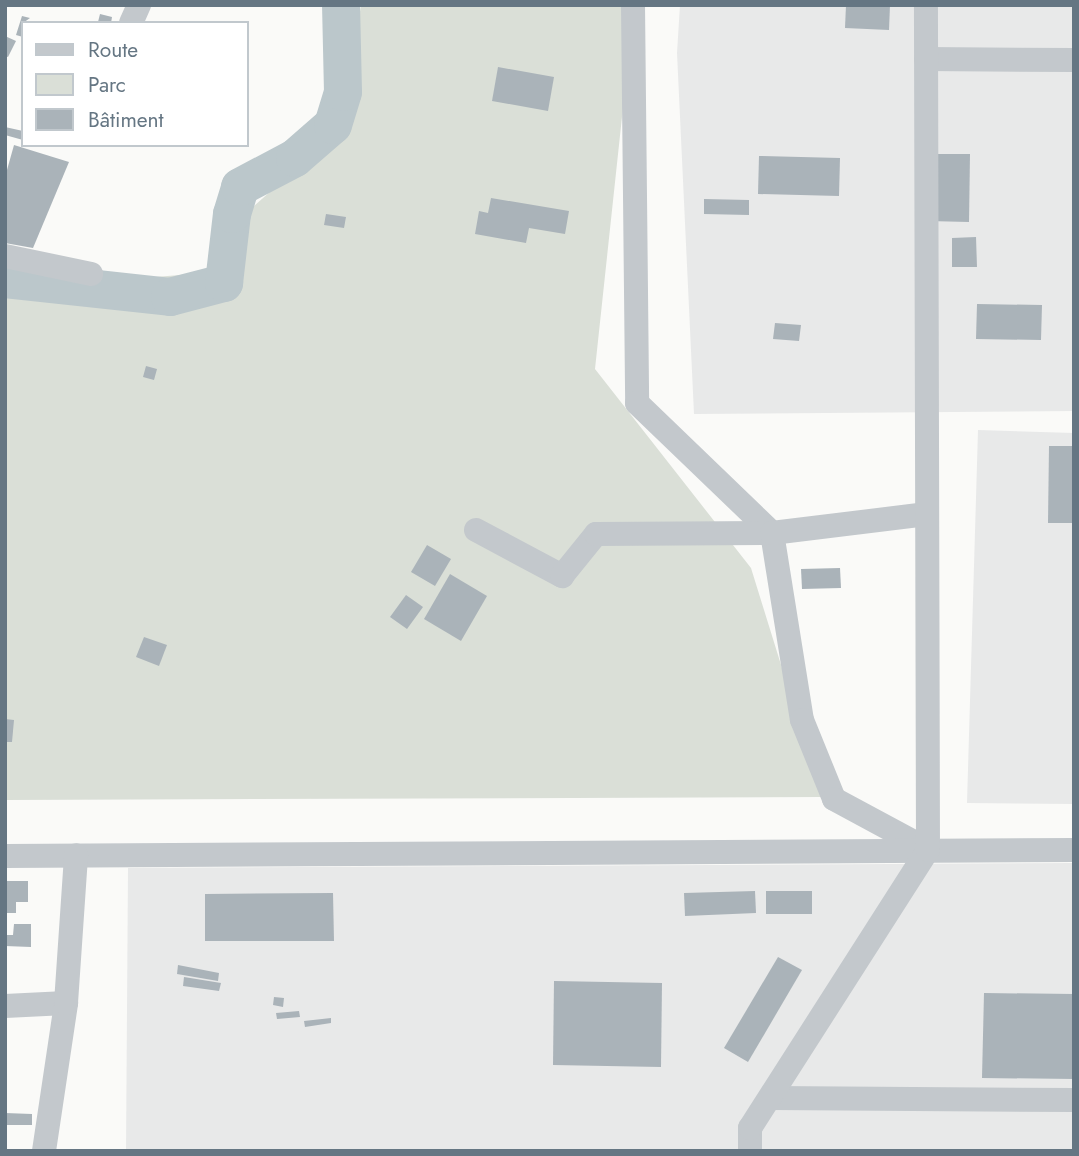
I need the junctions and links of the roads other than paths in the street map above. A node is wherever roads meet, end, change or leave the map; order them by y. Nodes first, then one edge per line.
1 (139, 5) edge
2 (633, 5) edge
3 (926, 5) edge
4 (132, 21) edge
5 (926, 59) junction
6 (1074, 60) edge
7 (5, 256) edge
8 (91, 274) dead end
9 (927, 514) junction
10 (477, 530) dead end
11 (772, 533) junction
12 (1074, 849) edge
13 (928, 850) junction
14 (76, 855) junction
15 (5, 856) edge
16 (66, 1003) junction
17 (5, 1006) edge
18 (772, 1098) junction
19 (1074, 1100) edge
20 (44, 1151) edge
21 (750, 1151) edge

1 - 4 street
2 - 11 street
3 - 5 street
5 - 6 street
5 - 9 street
7 - 8 street
9 - 11 street
9 - 13 street
10 - 11 street
11 - 13 street
12 - 13 street
13 - 14 street
13 - 18 street
14 - 15 street
14 - 16 street
16 - 17 street
16 - 20 street
18 - 19 street
18 - 21 street

